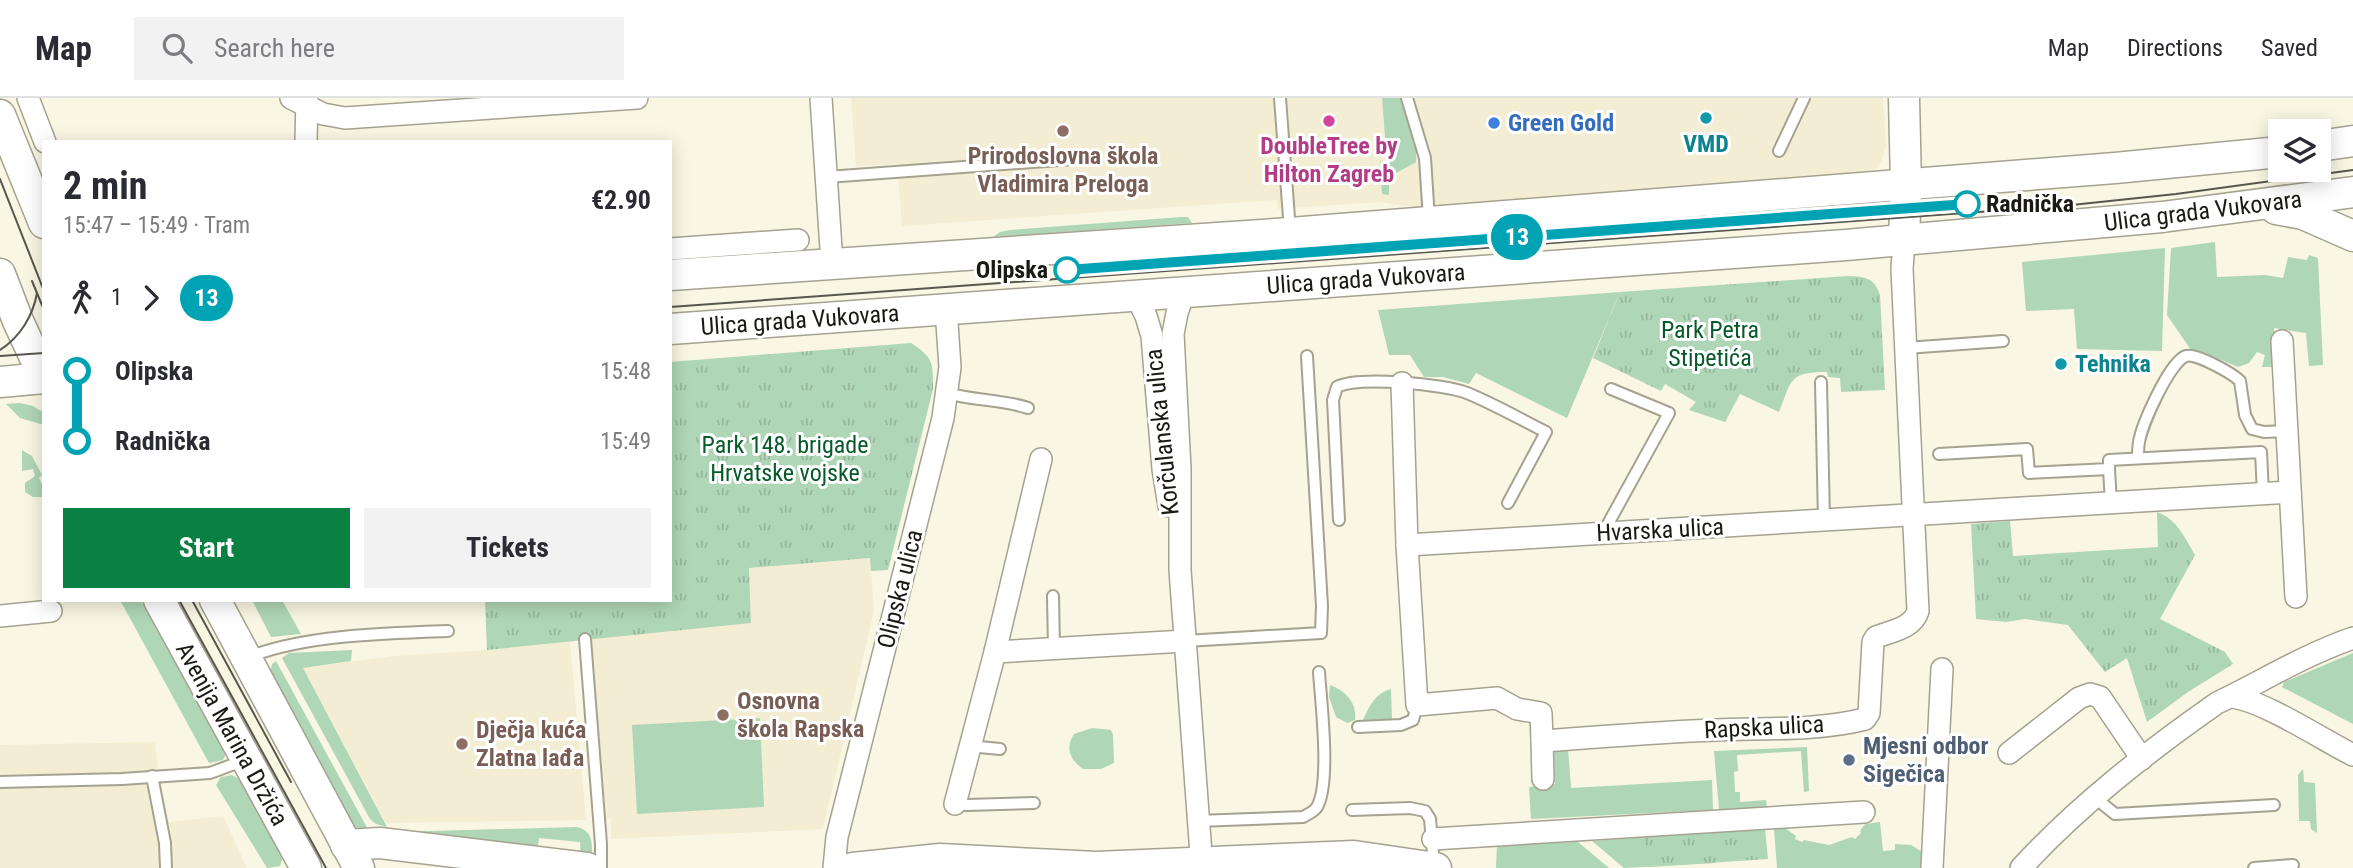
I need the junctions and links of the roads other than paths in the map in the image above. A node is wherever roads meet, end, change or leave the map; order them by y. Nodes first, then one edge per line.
1 (28, 98) edge
2 (637, 98) edge
3 (821, 98) edge
4 (1280, 98) edge
5 (1408, 98) edge
6 (1804, 98) edge
7 (1905, 98) edge
8 (604, 99) edge
9 (301, 100) edge
10 (0, 115) edge
11 (45, 140) edge
12 (306, 140) edge
13 (2353, 141) edge
14 (2331, 144) edge
15 (1779, 151) dead end
16 (2268, 153) edge
17 (1087, 158) dead end
18 (827, 177) junction
19 (1906, 185) junction
20 (2353, 192) edge
21 (2251, 206) junction
22 (42, 218) edge
23 (1429, 222) junction
24 (1290, 233) junction
25 (2353, 236) edge
26 (798, 240) dead end
27 (1904, 240) junction
28 (672, 248) edge
29 (832, 264) junction
30 (0, 275) edge
31 (672, 275) edge
32 (1184, 293) junction
33 (1136, 296) junction
34 (946, 309) junction
35 (20, 321) edge
36 (672, 329) edge
37 (2003, 341) dead end
38 (2282, 341) dead end
39 (1906, 348) junction
40 (1307, 355) dead end
41 (42, 373) edge
42 (42, 378) edge
43 (0, 382) edge
44 (1821, 382) dead end
45 (1402, 383) junction
46 (1611, 389) dead end
47 (947, 393) junction
48 (1028, 408) dead end
49 (2287, 431) junction
50 (1939, 454) dead end
51 (2138, 458) junction
52 (1041, 459) dead end
53 (2109, 469) junction
54 (2290, 492) junction
55 (2263, 494) junction
56 (1508, 503) dead end
57 (2111, 503) junction
58 (1913, 515) junction
59 (1339, 520) dead end
60 (1824, 520) junction
61 (1603, 533) junction
62 (1408, 545) junction
63 (1180, 570) junction
64 (1053, 596) dead end
65 (2296, 597) dead end
66 (160, 602) edge
67 (216, 602) edge
68 (51, 611) dead end
69 (0, 616) edge
70 (448, 631) dead end
71 (2353, 638) edge
72 (585, 639) dead end
73 (1185, 642) junction
74 (1054, 648) junction
75 (995, 652) junction
76 (246, 658) junction
77 (1942, 670) dead end
78 (1319, 672) dead end
79 (2233, 697) junction
80 (1418, 705) junction
81 (1358, 727) dead end
82 (1542, 741) junction
83 (969, 746) junction
84 (1000, 749) dead end
85 (2009, 753) dead end
86 (2353, 754) edge
87 (2143, 759) junction
88 (245, 760) junction
89 (152, 776) junction
90 (1543, 779) dead end
91 (0, 782) edge
92 (2094, 797) junction
93 (1034, 803) dead end
94 (955, 804) joint
95 (2274, 805) dead end
96 (1352, 810) dead end
97 (1864, 812) dead end
98 (1198, 821) junction
99 (353, 856) edge
100 (1434, 861) edge
101 (300, 862) edge
102 (966, 864) edge
103 (1202, 865) edge
104 (2029, 865) edge
105 (2293, 865) dead end
106 (166, 868) edge
107 (581, 868) edge
108 (587, 868) edge
109 (601, 868) edge
110 (834, 868) edge
111 (853, 868) edge
112 (1932, 868) edge
113 (2254, 868) edge

1 - 11 street
2 - 8 street
3 - 18 street
4 - 24 lane
5 - 23 lane
6 - 15 lane
7 - 19 main road
8 - 9 street
9 - 12 street
10 - 22 main road
13 - 14 main road
16 - 19 main road, Ulica grada Vukovara
17 - 18 lane
18 - 29 street
19 - 23 main road, Ulica grada Vukovara
19 - 27 main road
20 - 21 main road, Ulica grada Vukovara
21 - 25 main road
21 - 27 main road, Ulica grada Vukovara
23 - 24 main road, Ulica grada Vukovara
24 - 29 main road, Ulica grada Vukovara
26 - 28 street
27 - 32 main road, Ulica grada Vukovara
27 - 39 street
29 - 31 main road, Ulica grada Vukovara
30 - 35 main road
32 - 33 main road, Ulica grada Vukovara
32 - 63 street, Korčulanska ulica
33 - 34 main road, Ulica grada Vukovara
33 - 63 street, Korčulanska ulica
34 - 36 main road, Ulica grada Vukovara
34 - 47 street, Olipska ulica
35 - 41 main road
37 - 39 lane
38 - 49 street
39 - 58 street
40 - 73 lane
42 - 43 main road
44 - 60 lane
45 - 56 lane
45 - 59 lane
45 - 62 street
46 - 61 lane
47 - 48 lane
47 - 110 street, Olipska ulica
49 - 51 lane
49 - 54 street
50 - 53 lane
51 - 53 lane
51 - 55 lane
52 - 75 street
53 - 57 lane
54 - 55 street, Hvarska ulica
54 - 65 street
55 - 57 street, Hvarska ulica
57 - 58 street, Hvarska ulica
58 - 60 street, Hvarska ulica
58 - 82 street, Rapska ulica
60 - 61 street, Hvarska ulica
61 - 62 street, Hvarska ulica
62 - 80 street
63 - 73 street, Korčulanska ulica
64 - 74 lane
66 - 88 main road, Avenija Marina Držića
67 - 76 main road, Avenija Marina Držića
68 - 69 street
70 - 76 lane
71 - 79 street
72 - 109 lane
73 - 74 street
73 - 98 street, Korčulanska ulica
74 - 75 street
75 - 83 street
76 - 99 main road, Avenija Marina Držića
77 - 112 street
78 - 98 lane
79 - 86 street
79 - 87 street
80 - 81 lane
80 - 82 street
82 - 90 street
83 - 84 lane
83 - 94 street
85 - 87 street
87 - 92 street
88 - 89 lane
88 - 101 main road, Avenija Marina Držića
89 - 91 lane
89 - 106 lane
92 - 95 lane
92 - 104 street
93 - 94 lane
96 - 100 lane
97 - 100 street
98 - 103 street, Korčulanska ulica
99 - 107 main road
100 - 103 main road
102 - 103 main road
102 - 111 main road
105 - 113 lane
107 - 108 main road

